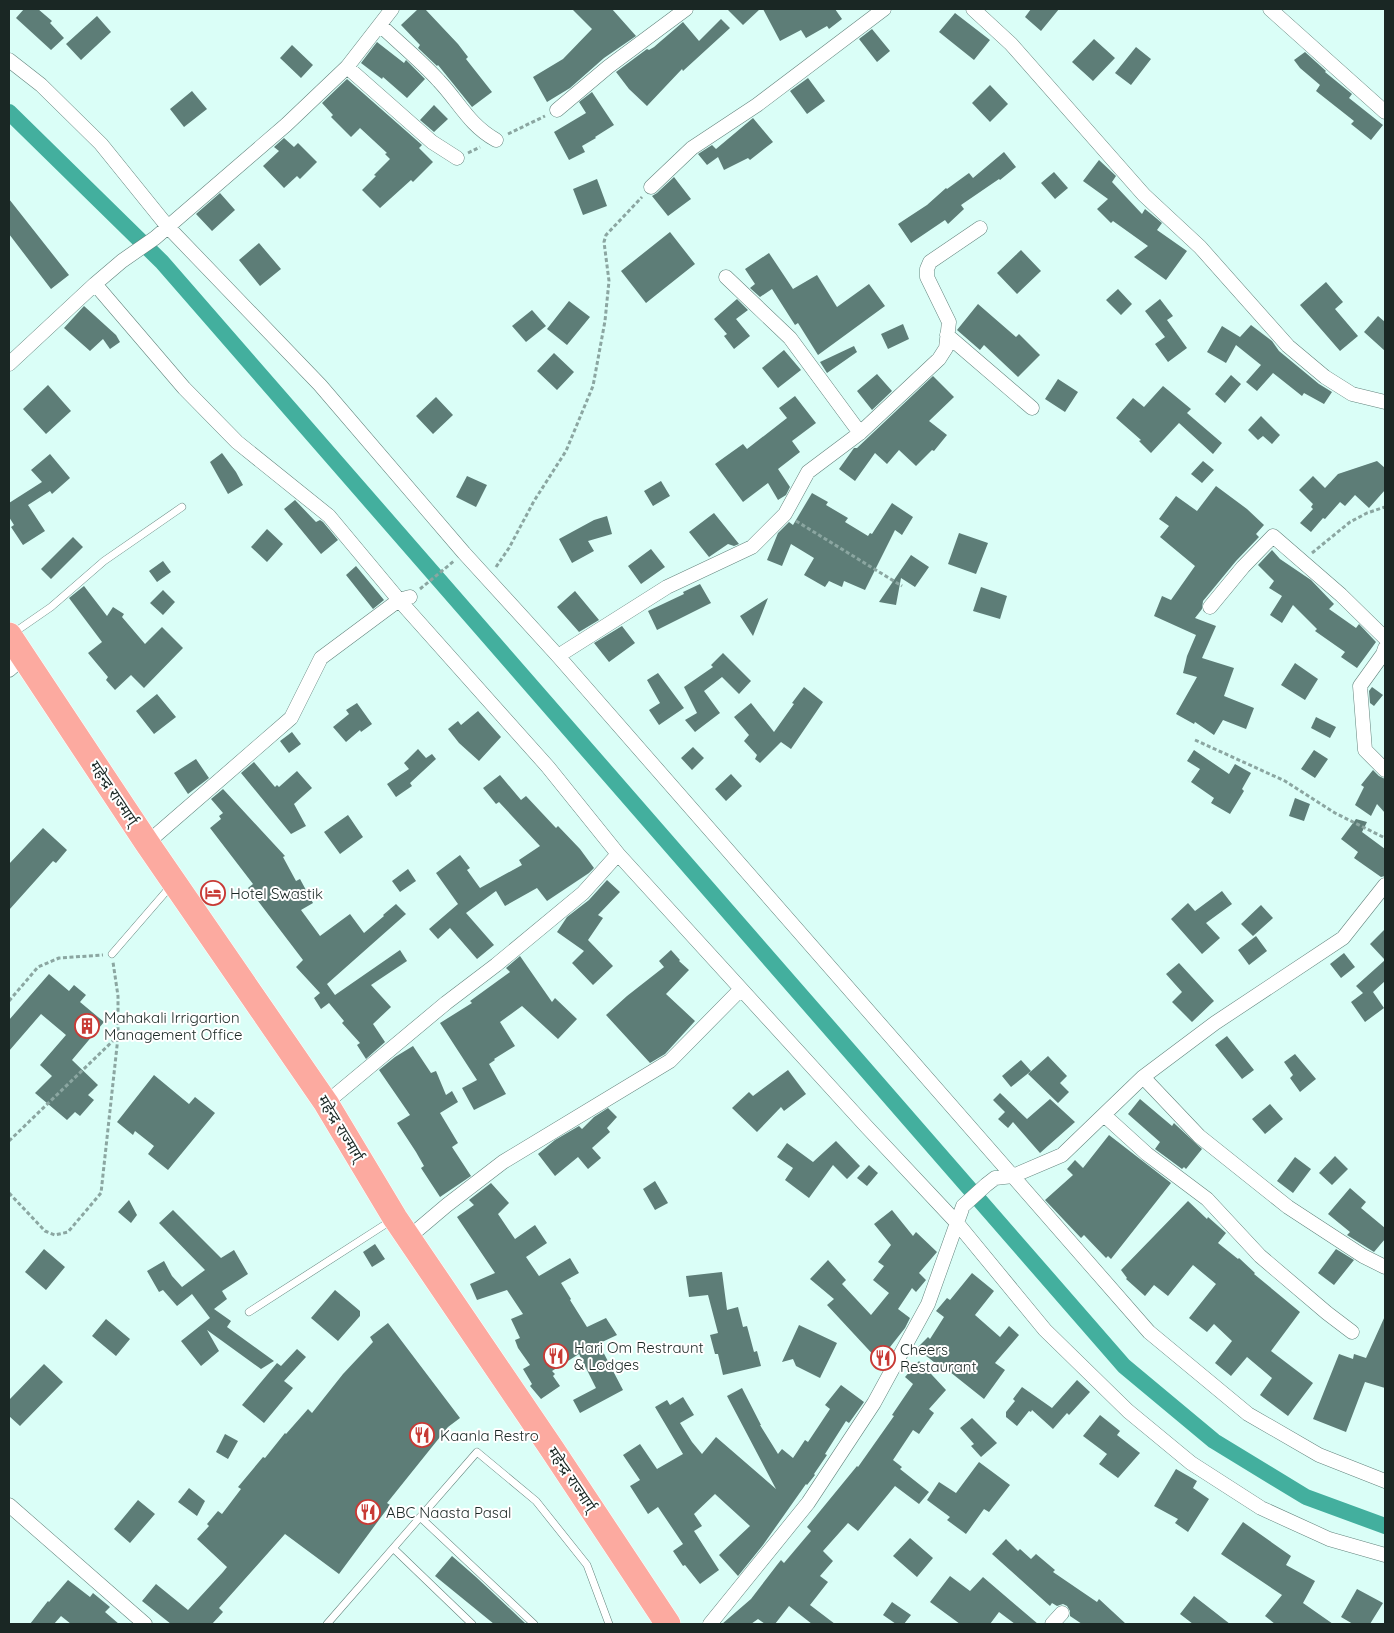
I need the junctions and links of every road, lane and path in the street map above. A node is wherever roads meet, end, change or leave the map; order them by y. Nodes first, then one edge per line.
1 (392, 9) edge
2 (686, 9) edge
3 (884, 9) edge
4 (973, 9) edge
5 (1270, 9) edge
6 (380, 25) junction
7 (9, 60) edge
8 (347, 67) junction
9 (557, 110) dead end
10 (1385, 112) edge
11 (496, 140) dead end
12 (457, 158) dead end
13 (651, 187) joint
14 (168, 227) junction
15 (980, 228) dead end
16 (726, 277) dead end
17 (95, 284) junction
18 (947, 335) junction
19 (9, 364) edge
20 (1385, 402) edge
21 (1032, 408) dead end
22 (860, 433) junction
23 (1385, 507) edge
24 (182, 508) dead end
25 (785, 514) junction
26 (1301, 560) junction
27 (454, 562) dead end
28 (487, 580) junction
29 (902, 586) dead end
30 (404, 599) junction
31 (1210, 607) dead end
32 (9, 635) edge
33 (1385, 638) edge
34 (1385, 648) edge
35 (558, 656) junction
36 (16, 664) edge
37 (1194, 740) dead end
38 (1385, 770) edge
39 (1385, 838) edge
40 (147, 843) junction
41 (618, 854) junction
42 (175, 882) junction
43 (1385, 885) edge
44 (112, 954) junction
45 (741, 989) junction
46 (9, 1000) edge
47 (118, 1036) junction
48 (1143, 1077) junction
49 (326, 1103) junction
50 (1104, 1115) junction
51 (9, 1141) edge
52 (1013, 1176) junction
53 (9, 1193) edge
54 (957, 1223) junction
55 (401, 1228) junction
56 (1385, 1267) edge
57 (249, 1312) dead end
58 (1352, 1332) dead end
59 (1385, 1481) edge
60 (9, 1505) edge
61 (420, 1517) junction
62 (394, 1549) junction
63 (1385, 1554) edge
64 (1062, 1613) dead end
65 (661, 1617) edge
66 (330, 1621) edge
67 (145, 1624) edge
68 (339, 1624) edge
69 (472, 1624) edge
70 (534, 1624) edge
71 (609, 1624) edge
72 (710, 1624) edge
73 (1052, 1624) edge

1 - 6 street
2 - 9 street
3 - 13 street
4 - 20 street
5 - 10 street
6 - 8 street
6 - 11 street
7 - 14 street
8 - 12 street
8 - 14 street
13 - 28 path
14 - 17 street
14 - 28 street
15 - 18 street
16 - 22 street
17 - 19 street
17 - 30 street
18 - 21 street
18 - 22 street
22 - 25 street
23 - 26 path
24 - 32 lane
25 - 29 path
25 - 35 street
26 - 31 street
26 - 33 street
27 - 30 path
28 - 35 street
30 - 40 street
30 - 41 street
32 - 36 highway, महेन्द्र राज्मार्ग्
34 - 38 street
35 - 52 street
36 - 40 highway, महेन्द्र राज्मार्ग्
37 - 39 path
40 - 42 highway, महेन्द्र राज्मार्ग्
41 - 45 street
41 - 49 street
42 - 44 lane
42 - 49 highway, महेन्द्र राज्मार्ग्
43 - 48 street
44 - 46 path
44 - 47 path
45 - 54 street
45 - 55 street
47 - 51 path
47 - 53 path
48 - 50 street
48 - 56 street
49 - 55 highway, महेन्द्र राज्मार्ग्
50 - 52 street
50 - 58 street
52 - 54 street
52 - 59 street
54 - 63 street
54 - 72 street
55 - 57 lane
55 - 65 highway, महेन्द्र राज्मार्ग्
60 - 67 street
61 - 62 lane
61 - 70 lane
61 - 71 lane
62 - 66 lane
62 - 69 lane
64 - 73 street
66 - 68 lane

